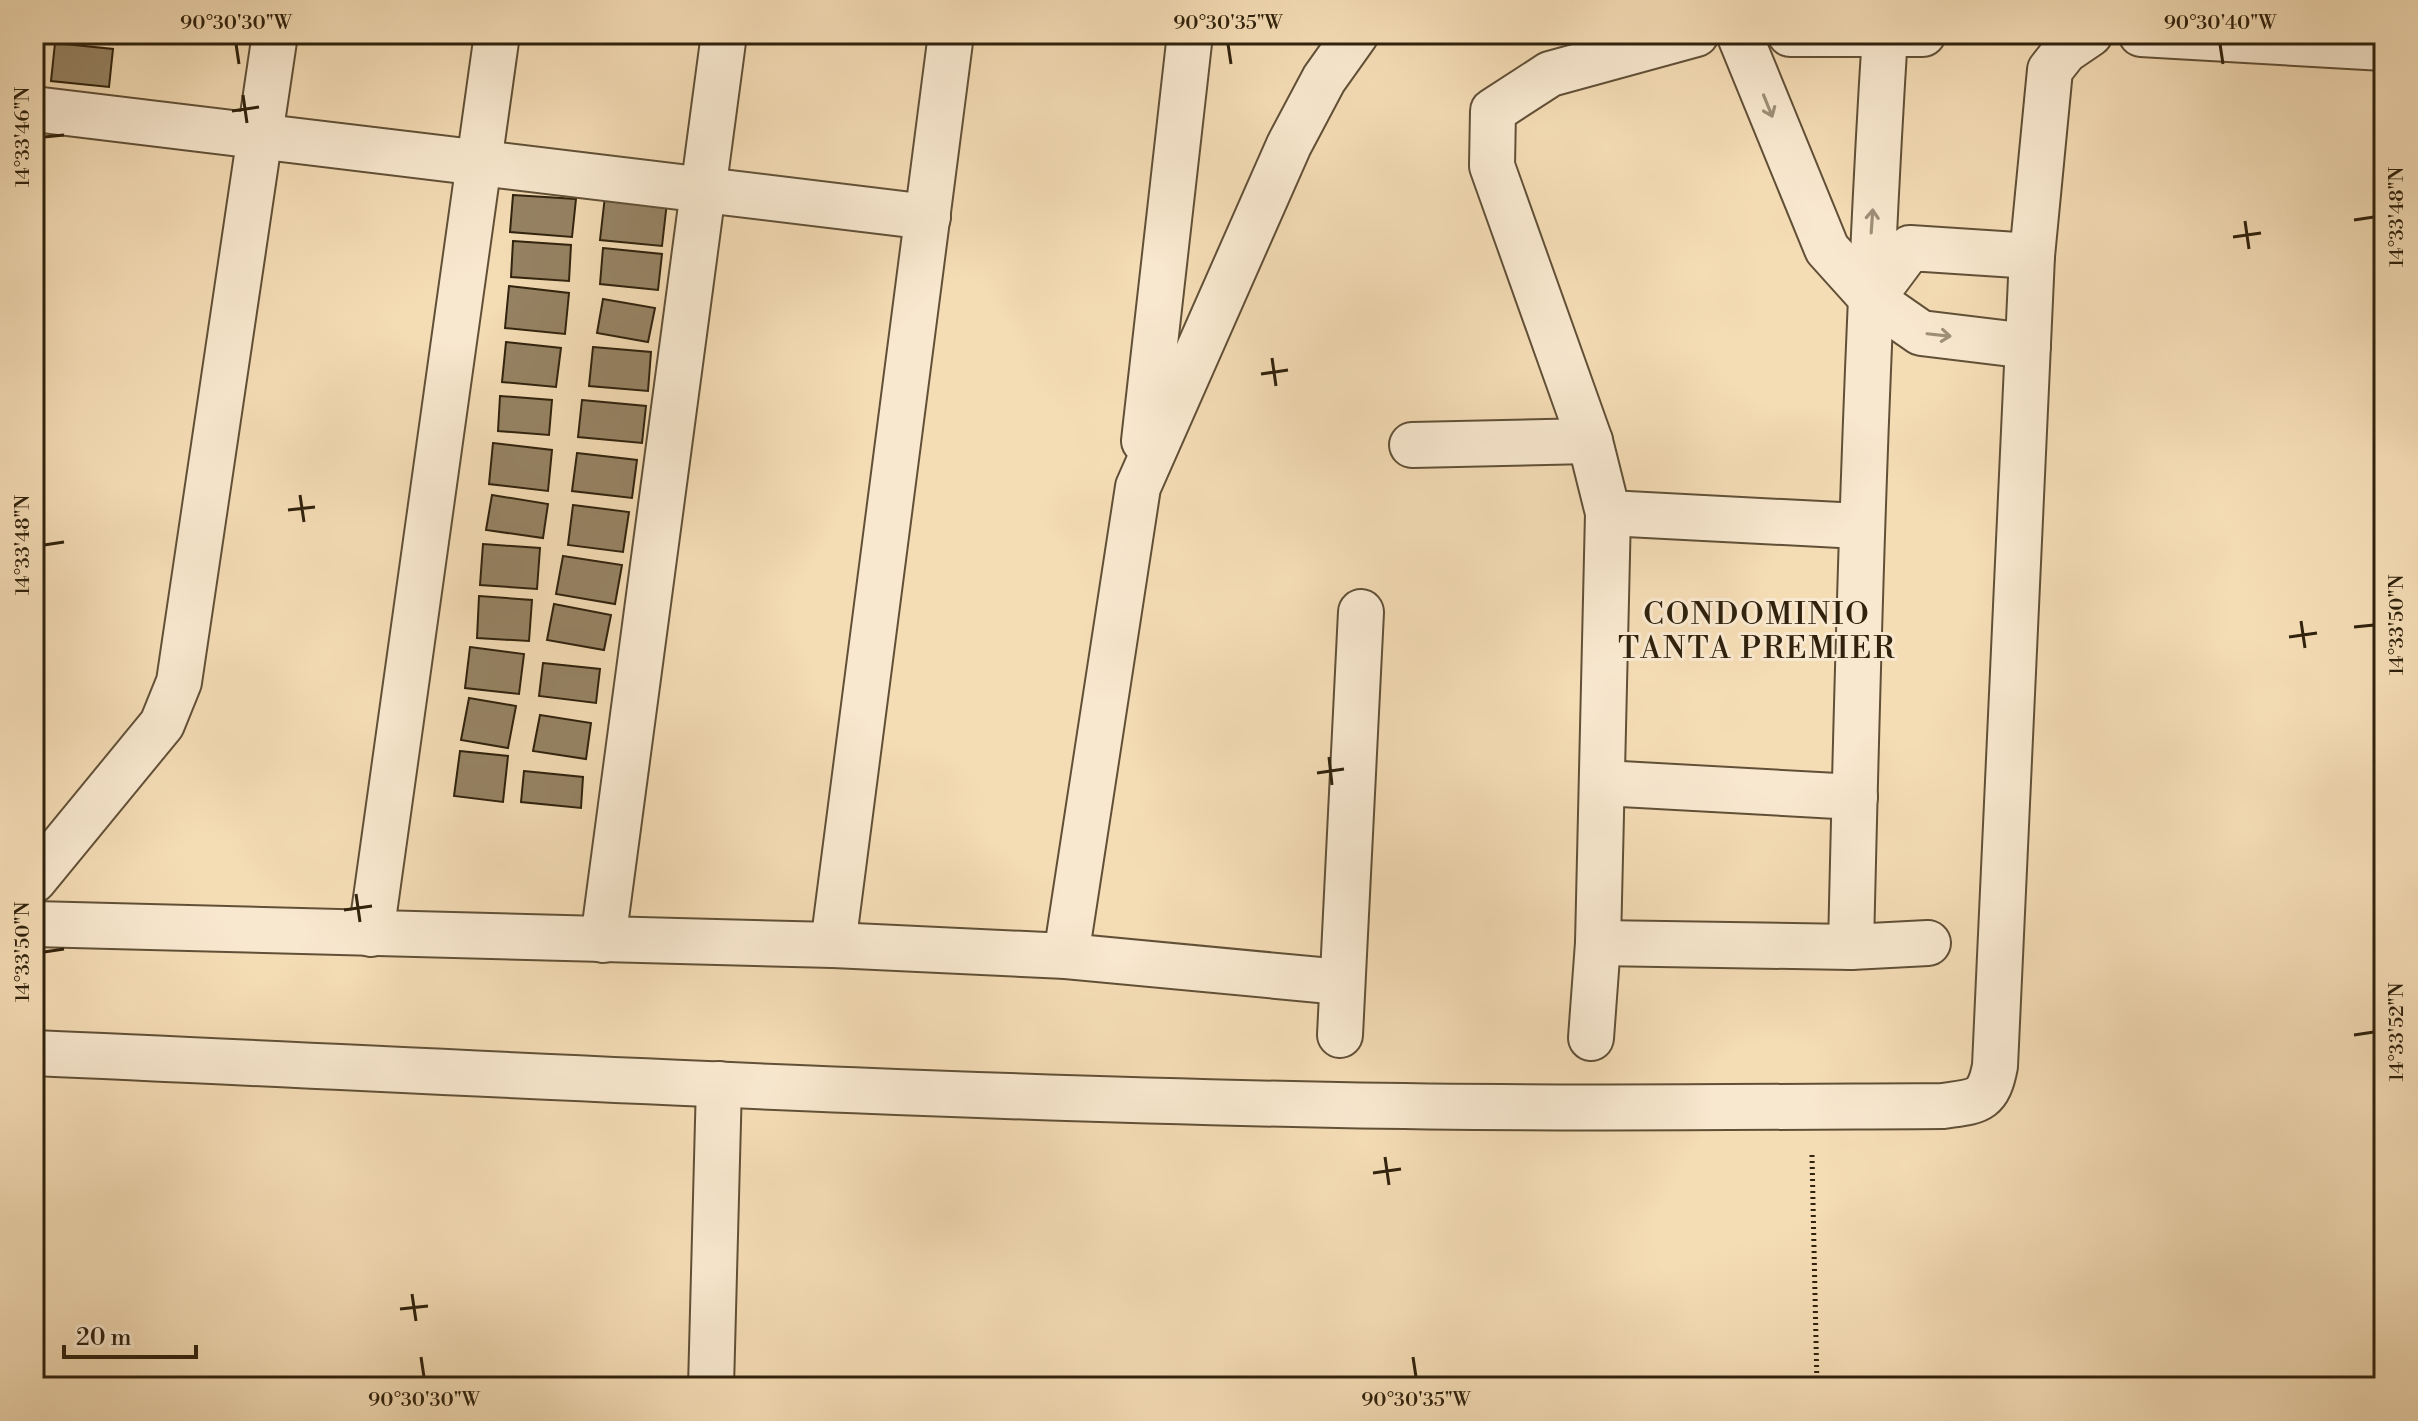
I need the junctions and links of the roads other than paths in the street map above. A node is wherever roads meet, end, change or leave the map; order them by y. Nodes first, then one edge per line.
1 (275, 34) edge
2 (497, 34) edge
3 (724, 34) edge
4 (951, 34) edge
5 (1190, 34) edge
6 (1356, 34) edge
7 (1696, 34) edge
8 (1739, 34) edge
9 (1790, 34) edge
10 (1885, 34) edge
11 (1923, 34) edge
12 (2090, 34) edge
13 (2141, 34) edge
14 (2384, 48) edge
15 (34, 109) edge
16 (261, 136) junction
17 (479, 163) junction
18 (703, 190) junction
19 (928, 217) junction
20 (2032, 256) junction
21 (1872, 299) junction
22 (2028, 346) junction
23 (1590, 441) junction
24 (1412, 445) dead end
25 (1138, 487) junction
26 (1608, 513) junction
27 (1859, 526) junction
28 (1361, 612) dead end
29 (1603, 783) junction
30 (1855, 797) junction
31 (34, 880) edge
32 (34, 924) edge
33 (371, 934) junction
34 (603, 940) junction
35 (1598, 943) junction
36 (1928, 943) dead end
37 (833, 945) junction
38 (1851, 947) junction
39 (1066, 956) junction
40 (1341, 982) junction
41 (1340, 1035) dead end
42 (1591, 1038) dead end
43 (34, 1053) edge
44 (719, 1084) junction
45 (711, 1387) edge

1 - 16 street
2 - 17 street
3 - 18 street
4 - 19 street
5 - 25 street
6 - 25 street
7 - 23 street
8 -> 21 street
9 - 10 street
10 - 11 street
21 -> 10 street
12 - 20 street
13 - 14 street
15 - 16 street
16 - 17 street
16 - 31 street
17 - 18 street
17 - 33 street
18 - 19 street
18 - 34 street
19 - 37 street
20 - 21 street
20 - 22 street
21 -> 22 street
21 - 27 street
22 - 44 street
23 - 24 street
23 - 26 street
25 - 39 street
26 - 27 street
26 - 29 street
27 - 30 street
28 - 40 street
29 - 30 street
29 - 35 street
30 - 38 street
32 - 33 street
33 - 34 street
34 - 37 street
35 - 38 street
35 - 42 street
36 - 38 street
37 - 39 street
39 - 40 street
40 - 41 street
43 - 44 street
44 - 45 street

